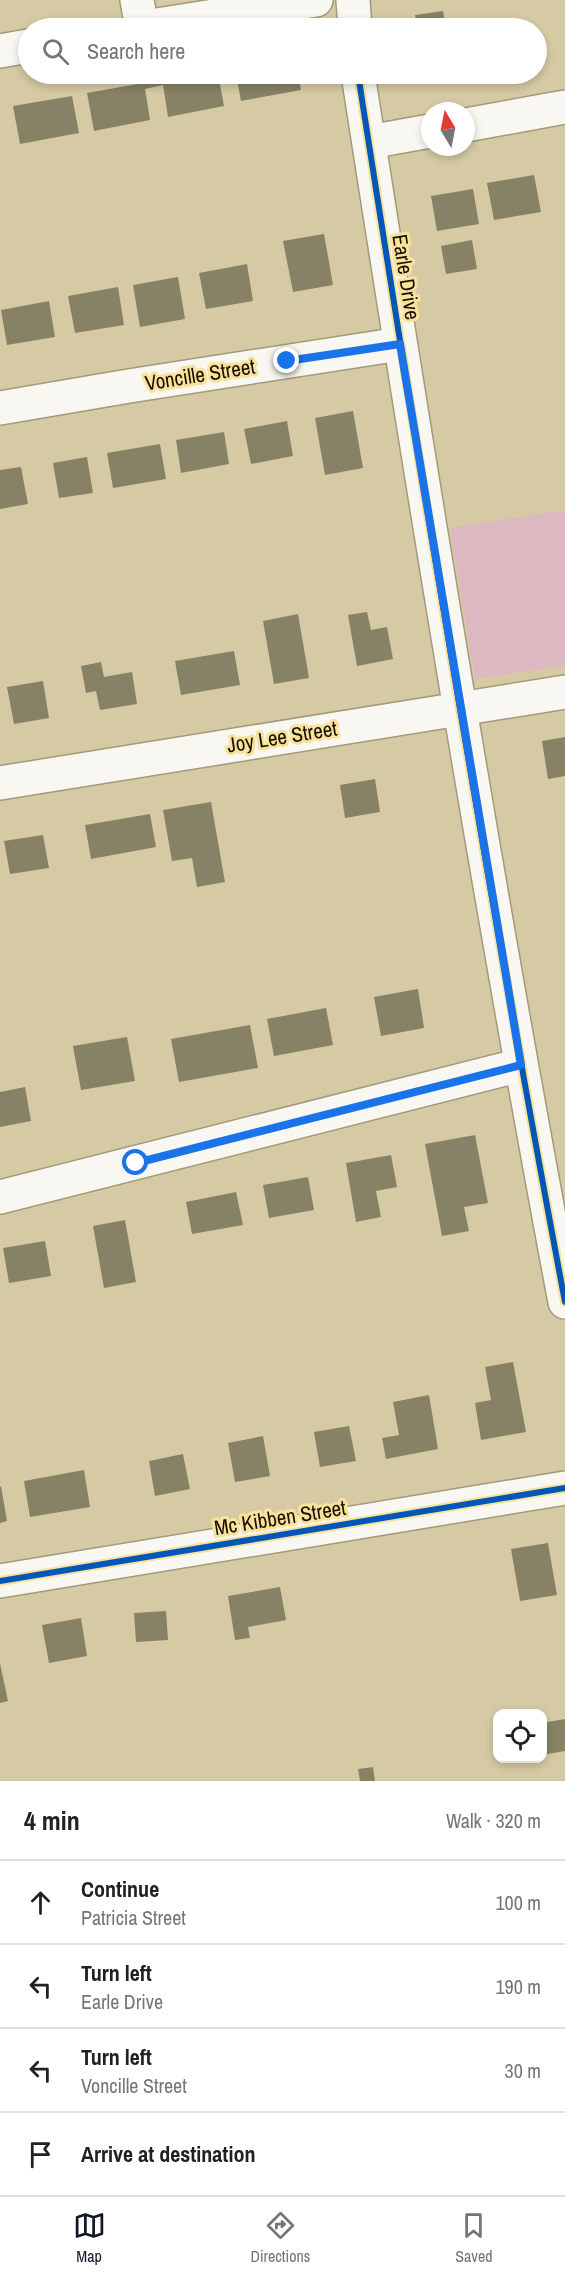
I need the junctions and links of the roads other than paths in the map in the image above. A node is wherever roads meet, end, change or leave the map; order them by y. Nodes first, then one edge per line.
1 (137, 0) edge
2 (316, 0) edge
3 (353, 0) edge
4 (139, 18) edge
5 (203, 18) edge
6 (354, 18) edge
7 (18, 48) edge
8 (0, 51) edge
9 (360, 84) edge
10 (565, 107) edge
11 (475, 123) edge
12 (421, 133) edge
13 (369, 142) junction
14 (400, 344) junction
15 (0, 408) edge
16 (565, 692) edge
17 (460, 708) junction
18 (0, 783) edge
19 (521, 1065) junction
20 (0, 1197) edge
21 (564, 1290) edge
22 (565, 1488) edge
23 (0, 1581) edge

1 - 4 street
2 - 5 street
3 - 6 street
7 - 8 street
9 - 13 street, Earle Drive
10 - 11 street
12 - 13 street
13 - 14 street, Earle Drive
14 - 15 street, Voncille Street
14 - 17 street, Earle Drive
16 - 17 street, Joy Lee Street
17 - 18 street, Joy Lee Street
17 - 19 street, Earle Drive
19 - 20 street
19 - 21 street, Earle Drive
22 - 23 street, Mc Kibben Street

